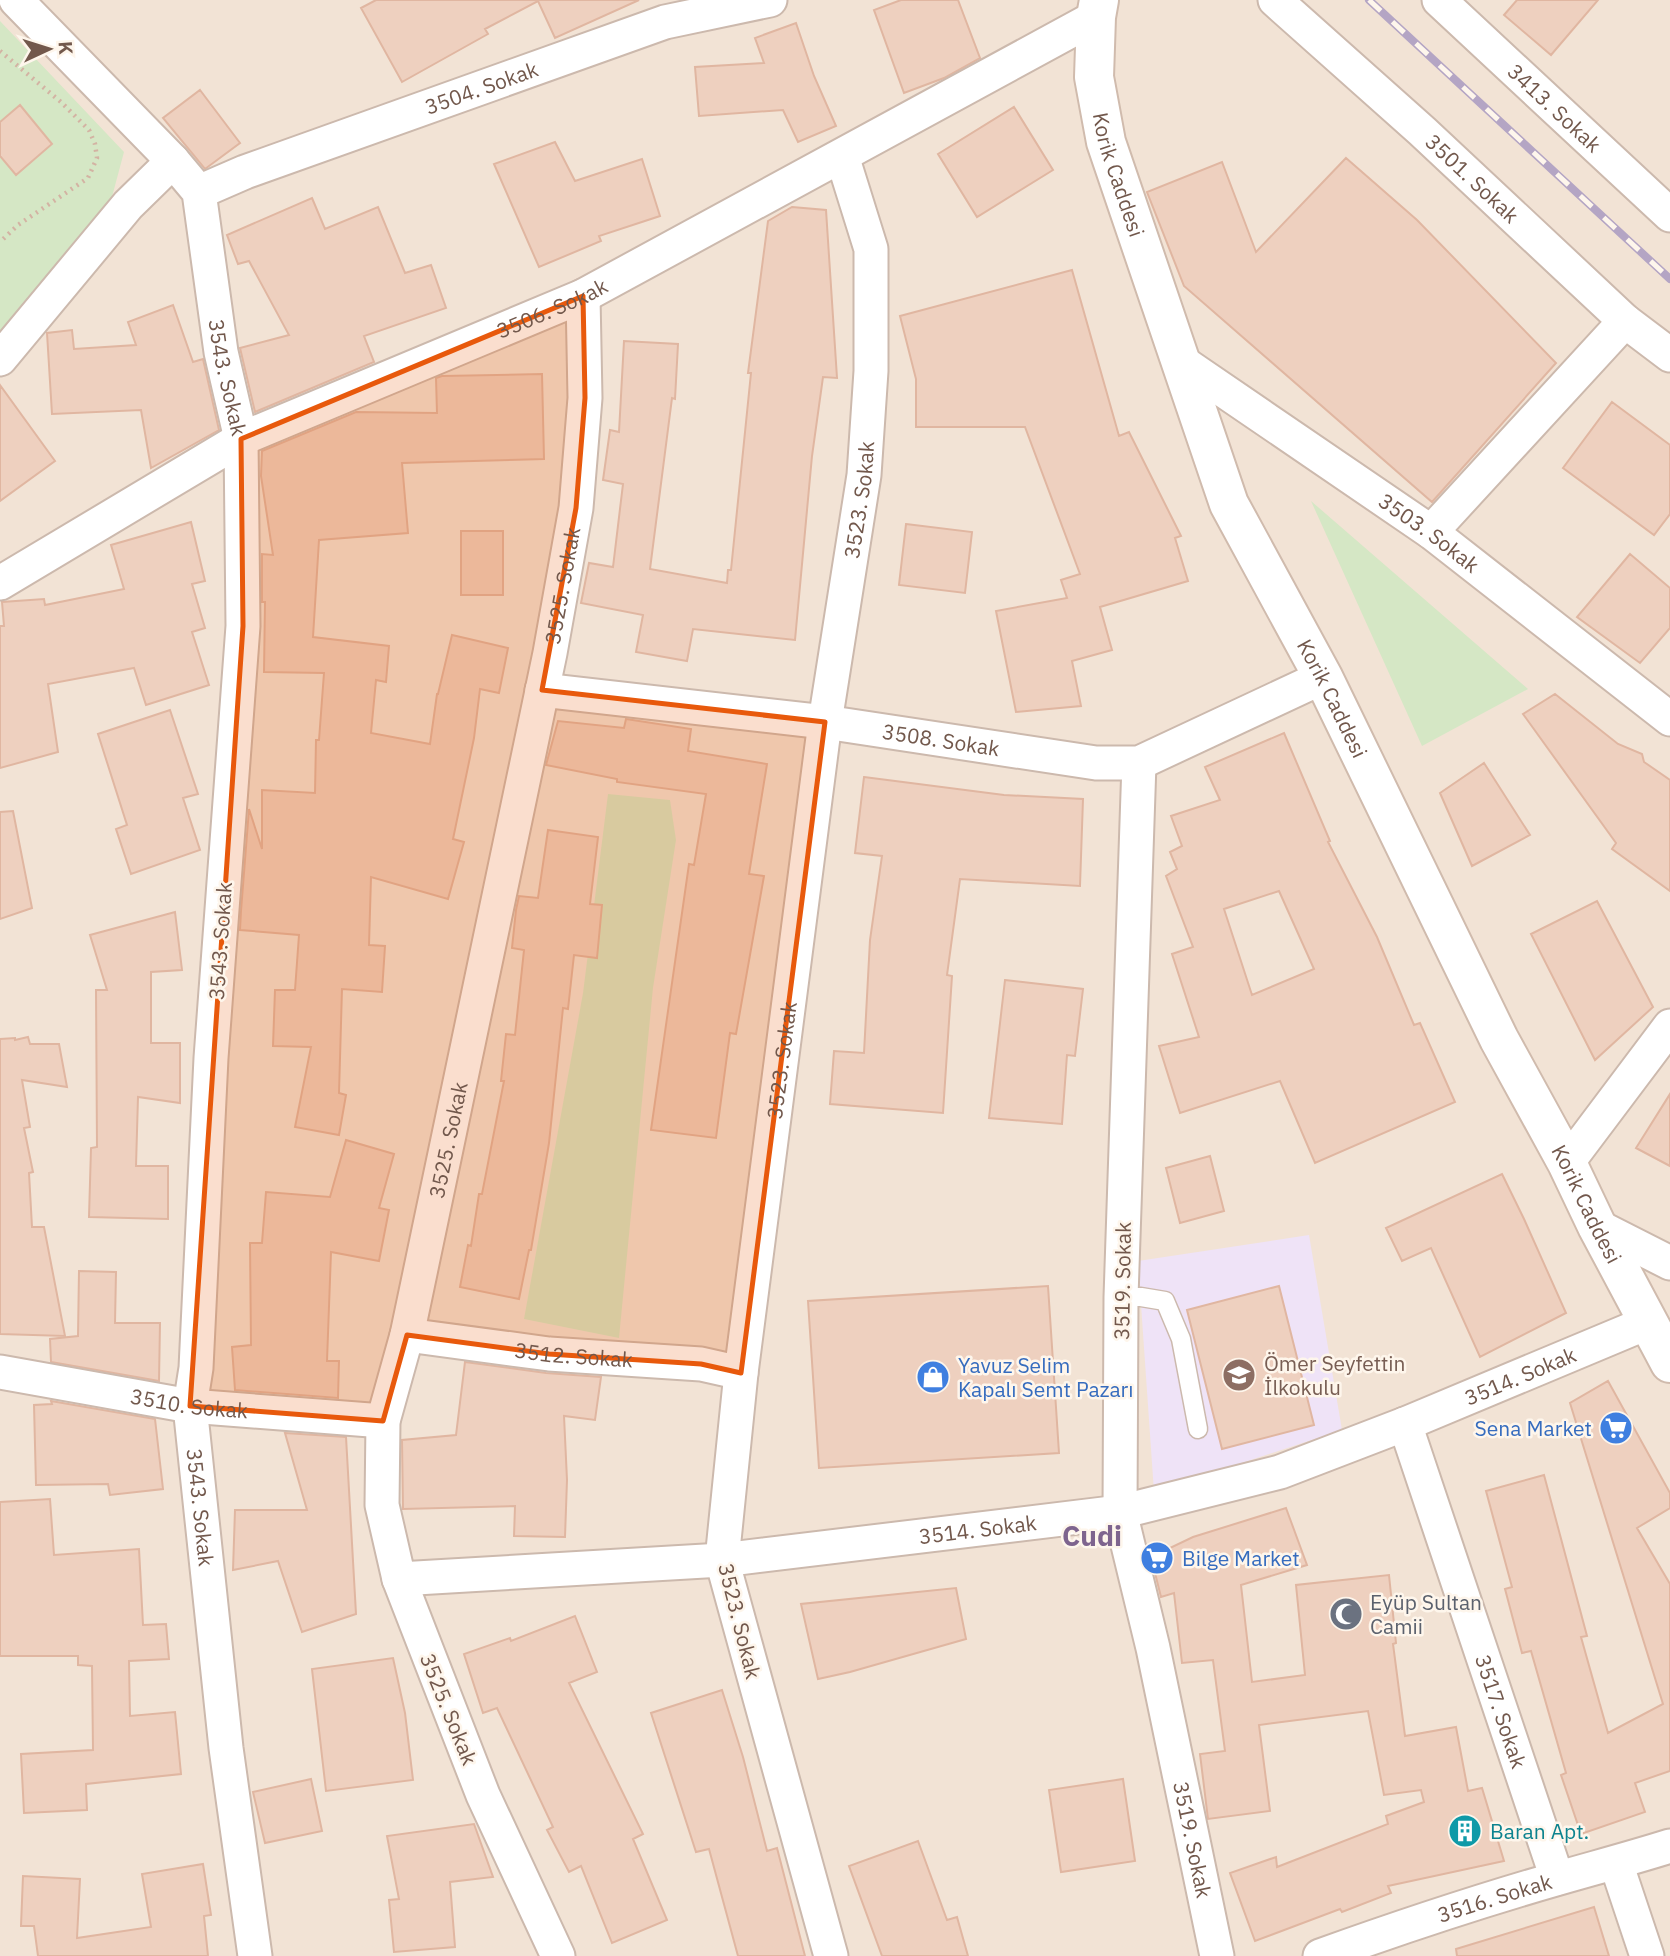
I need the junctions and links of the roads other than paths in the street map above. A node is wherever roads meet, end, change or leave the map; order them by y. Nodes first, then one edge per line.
1 (16, 0) edge
2 (770, 0) edge
3 (1275, 0) edge
4 (1440, 0) edge
5 (1097, 8) edge
6 (665, 11) edge
7 (842, 156) junction
8 (173, 161) junction
9 (199, 192) junction
10 (1670, 215) edge
11 (583, 296) junction
12 (1625, 321) junction
13 (1670, 355) edge
14 (0, 359) edge
15 (1179, 360) junction
16 (241, 439) junction
17 (1431, 532) junction
18 (0, 583) edge
19 (1323, 677) junction
20 (542, 690) junction
21 (1670, 719) edge
22 (825, 722) junction
23 (1139, 764) junction
24 (1670, 1026) edge
25 (1567, 1163) junction
26 (1597, 1226) junction
27 (1670, 1263) edge
28 (1121, 1297) junction
29 (1649, 1322) junction
30 (407, 1335) junction
31 (1670, 1363) edge
32 (0, 1372) edge
33 (741, 1373) junction
34 (190, 1406) junction
35 (383, 1422) junction
36 (1405, 1424) junction
37 (1198, 1429) dead end
38 (1120, 1512) junction
39 (722, 1560) junction
40 (399, 1579) junction
41 (1670, 1846) edge
42 (1616, 1863) junction
43 (1557, 1878) junction
44 (1396, 1943) edge
45 (256, 1956) edge
46 (558, 1956) edge
47 (831, 1956) edge
48 (1217, 1956) edge
49 (1320, 1956) edge
50 (1647, 1956) edge

1 - 8 street
2 - 6 street, 3504. Sokak
3 - 12 street, 3501. Sokak
4 - 10 street, 3413. Sokak
5 - 7 street, 3506. Sokak
5 - 15 main road, Korik Caddesi
6 - 9 street, 3504. Sokak
7 - 11 street, 3506. Sokak
7 - 22 street, 3523. Sokak
8 - 9 street
8 - 14 street
9 - 16 street, 3543. Sokak
11 - 16 street, 3506. Sokak
11 - 20 street, 3525. Sokak
12 - 13 street, 3501. Sokak
12 - 17 street
15 - 17 street, 3503. Sokak
15 - 19 main road, Korik Caddesi
16 - 18 street, 3506. Sokak
16 - 34 street, 3543. Sokak
17 - 21 street, 3503. Sokak
19 - 23 street, 3508. Sokak
19 - 25 main road, Korik Caddesi
20 - 22 street, 3508. Sokak
20 - 30 street, 3525. Sokak
22 - 23 street, 3508. Sokak
22 - 33 street, 3523. Sokak
23 - 28 street, 3519. Sokak
24 - 25 street
25 - 26 main road, Korik Caddesi
26 - 27 street
26 - 29 main road, Korik Caddesi
28 - 37 lane
28 - 38 street, 3519. Sokak
29 - 31 main road, Korik Caddesi
29 - 36 street, 3514. Sokak
30 - 33 street, 3512. Sokak
30 - 35 street, 3525. Sokak
32 - 34 street, 3510. Sokak
33 - 39 street, 3523. Sokak
34 - 35 street, 3510. Sokak
34 - 45 street, 3543. Sokak
35 - 40 street, 3525. Sokak
36 - 38 street, 3514. Sokak
36 - 43 street, 3517. Sokak
38 - 39 street, 3514. Sokak
38 - 48 street, 3519. Sokak
39 - 40 street, 3514. Sokak
39 - 47 street, 3523. Sokak
40 - 46 street, 3525. Sokak
41 - 42 street, 3516. Sokak
42 - 43 street, 3516. Sokak
42 - 50 street
43 - 44 street, 3516. Sokak
44 - 49 street, 3516. Sokak

